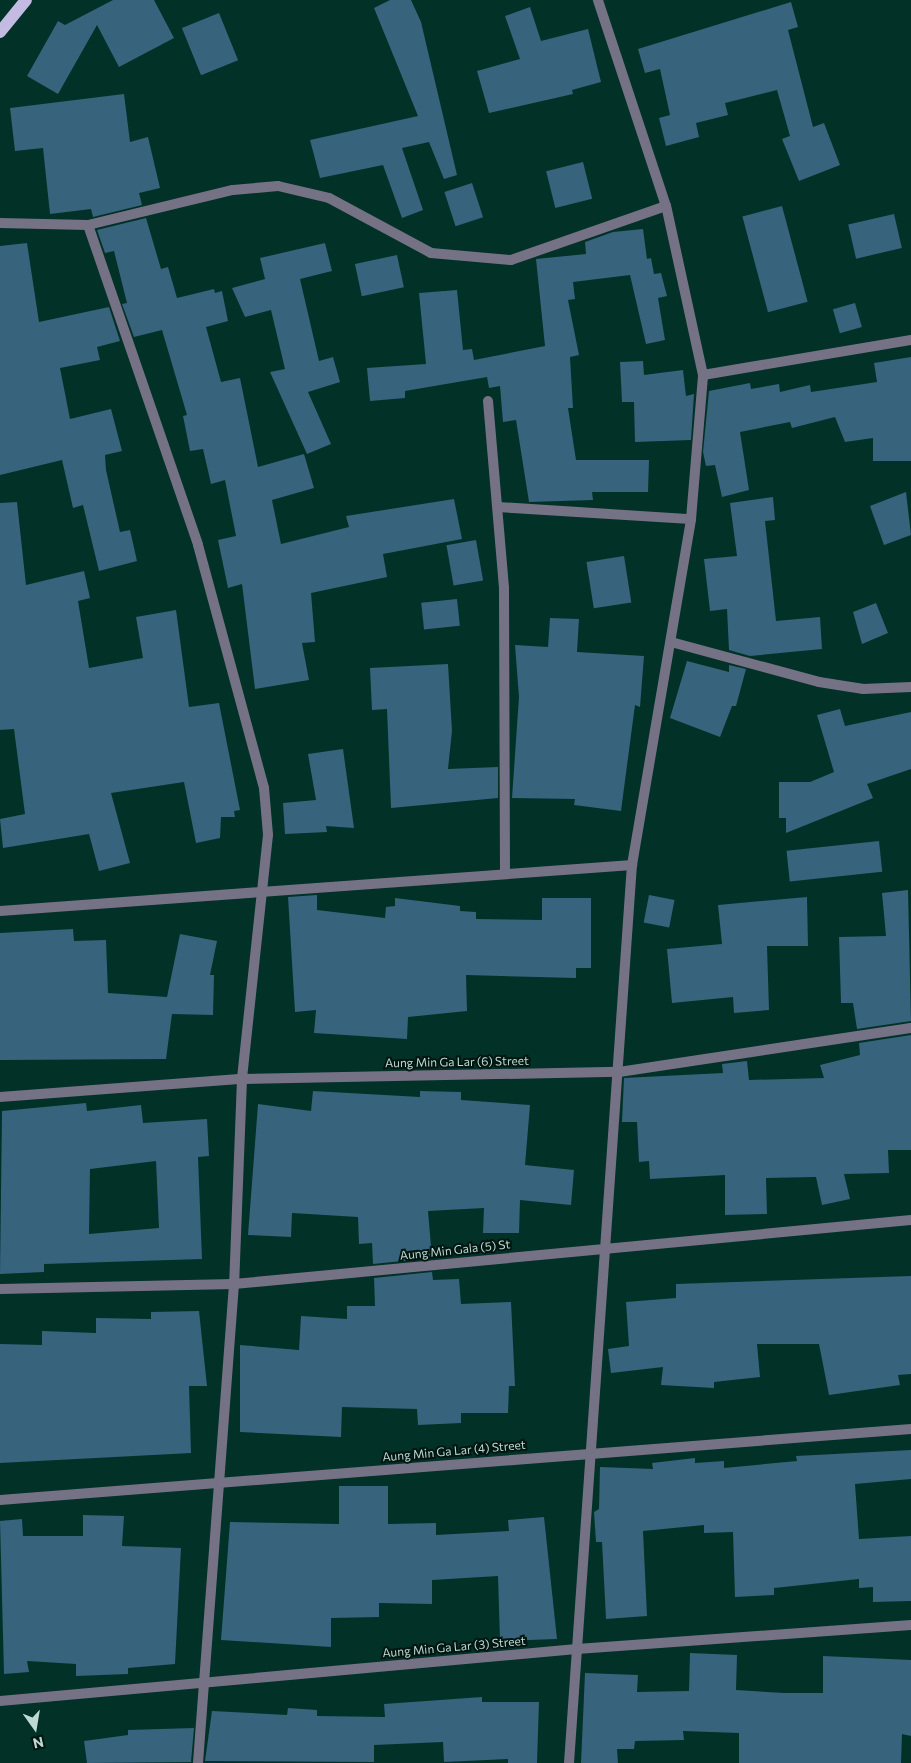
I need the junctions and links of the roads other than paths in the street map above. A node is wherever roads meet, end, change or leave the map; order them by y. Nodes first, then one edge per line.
1 (26, 0) edge
2 (598, 0) edge
3 (0, 32) edge
4 (666, 206) junction
5 (0, 224) edge
6 (88, 225) junction
7 (911, 340) edge
8 (702, 375) junction
9 (488, 401) dead end
10 (498, 507) junction
11 (690, 519) junction
12 (671, 642) junction
13 (911, 687) edge
14 (632, 865) junction
15 (505, 873) junction
16 (263, 889) junction
17 (0, 911) edge
18 (911, 1028) edge
19 (619, 1072) junction
20 (242, 1079) junction
21 (0, 1097) edge
22 (911, 1220) edge
23 (606, 1248) junction
24 (234, 1284) junction
25 (0, 1289) edge
26 (911, 1429) edge
27 (593, 1452) junction
28 (218, 1485) junction
29 (0, 1500) edge
30 (911, 1625) edge
31 (577, 1649) junction
32 (203, 1682) junction
33 (0, 1702) edge
34 (198, 1763) edge
35 (569, 1763) edge

1 - 3 main road
2 - 4 street
4 - 6 street
4 - 8 street
5 - 6 street
6 - 16 street
7 - 8 street
8 - 11 street
9 - 10 street
10 - 11 street
10 - 15 street
11 - 12 street
12 - 13 street
12 - 14 street
14 - 15 street
14 - 19 street
15 - 16 street
16 - 17 street
16 - 20 street
18 - 19 street, Aung Min Ga Lar (6) Street
19 - 20 street, Aung Min Ga Lar (6) Street
19 - 23 street
20 - 21 street, Aung Min Ga Lar (6) Street
20 - 24 street
22 - 23 street, Aung Min Gala (5) St
23 - 24 street, Aung Min Gala (5) St
23 - 27 street
24 - 25 street, Aung Min Gala (5) St
24 - 28 street
26 - 27 street, Aung Min Ga Lar (4) Street
27 - 28 street, Aung Min Ga Lar (4) Street
27 - 31 street
28 - 29 street, Aung Min Ga Lar (4) Street
28 - 32 street
30 - 31 street, Aung Min Ga Lar (3) Street
31 - 32 street, Aung Min Ga Lar (3) Street
31 - 35 street
32 - 33 street, Aung Min Ga Lar (3) Street
32 - 34 street

